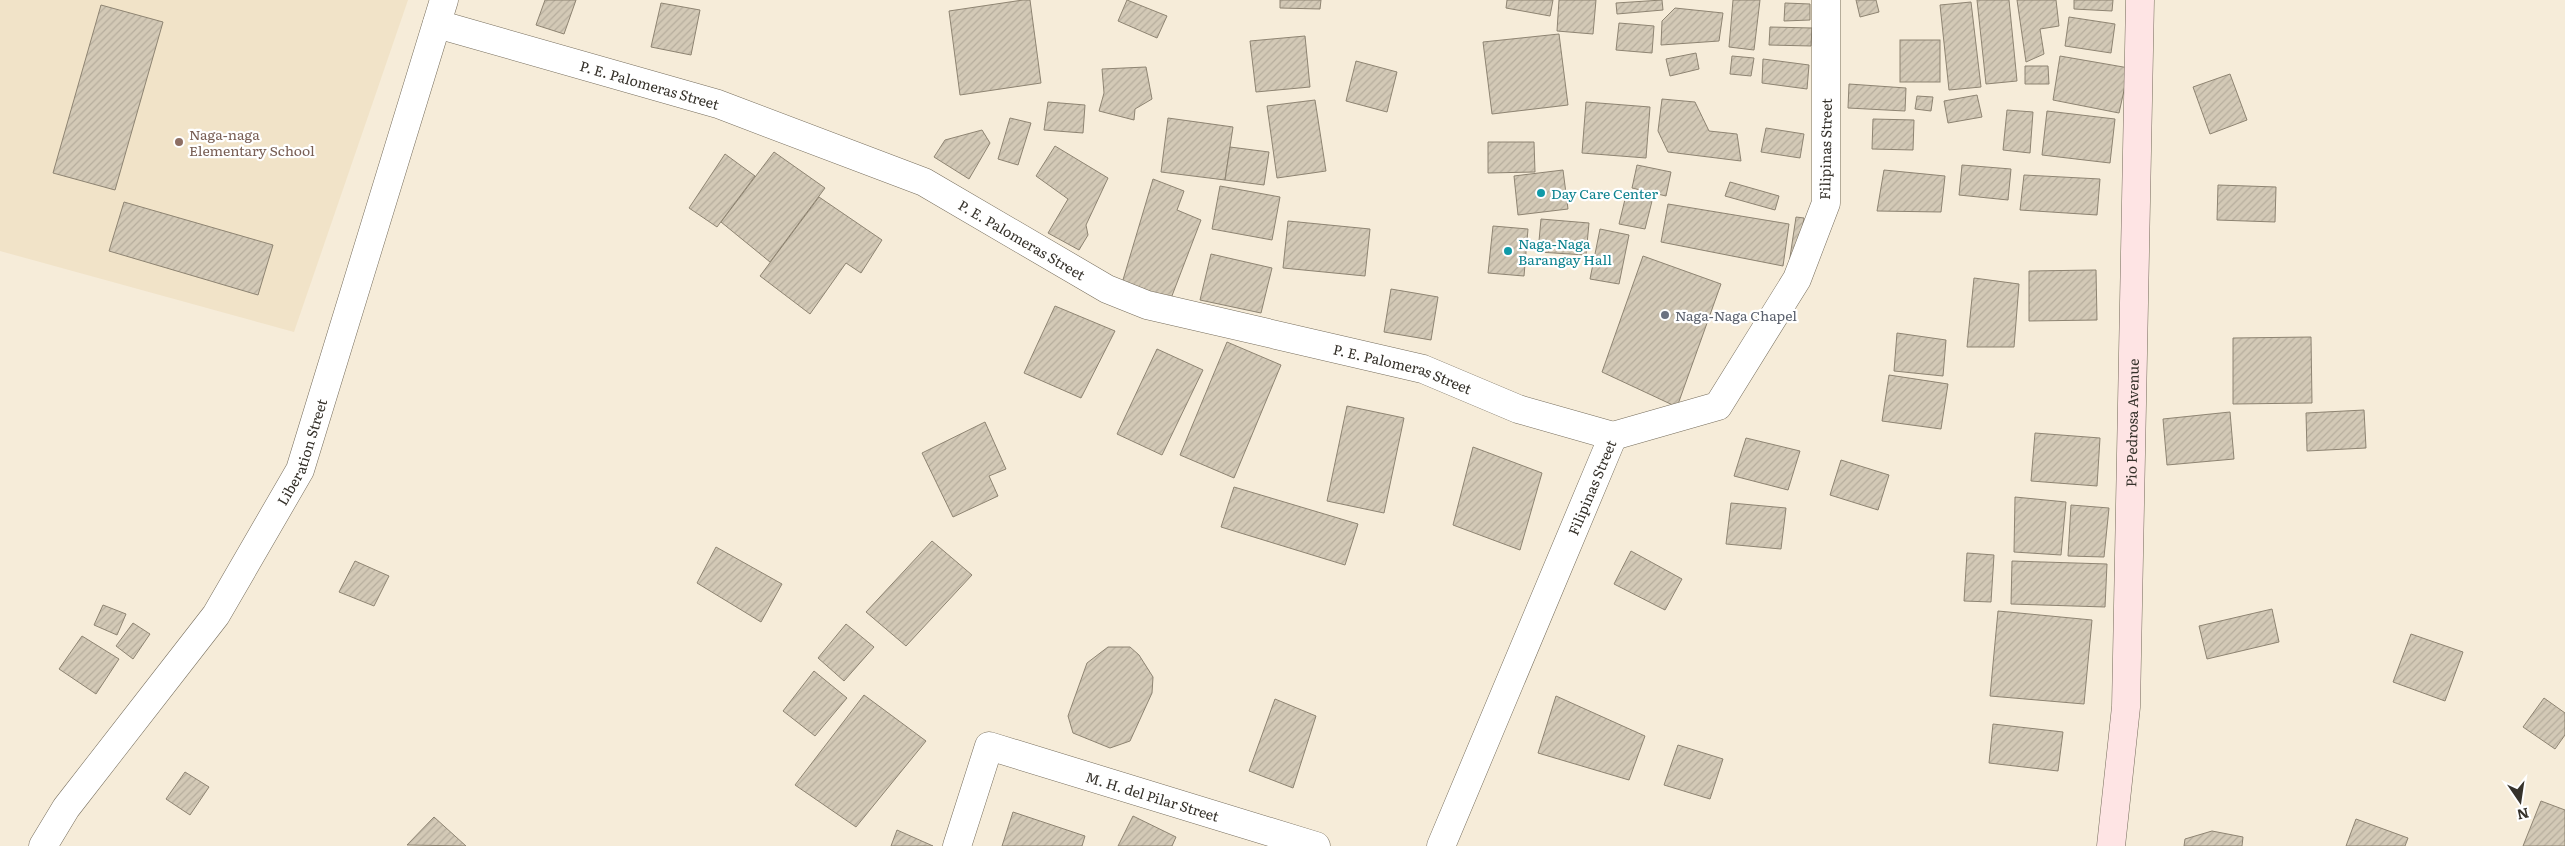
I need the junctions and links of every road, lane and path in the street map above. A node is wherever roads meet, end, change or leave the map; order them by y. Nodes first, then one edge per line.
1 (1826, 0) edge
2 (2140, 0) edge
3 (441, 12) edge
4 (1613, 436) junction
5 (43, 846) edge
6 (957, 846) edge
7 (1316, 846) edge
8 (1441, 846) edge
9 (2111, 846) edge

1 - 4 street, Filipinas Street
2 - 9 main road, Pio Pedrosa Avenue
3 - 4 street, P. E. Palomeras Street
3 - 5 street, Liberation Street
4 - 8 street, Filipinas Street
6 - 7 street, M. H. del Pilar Street

